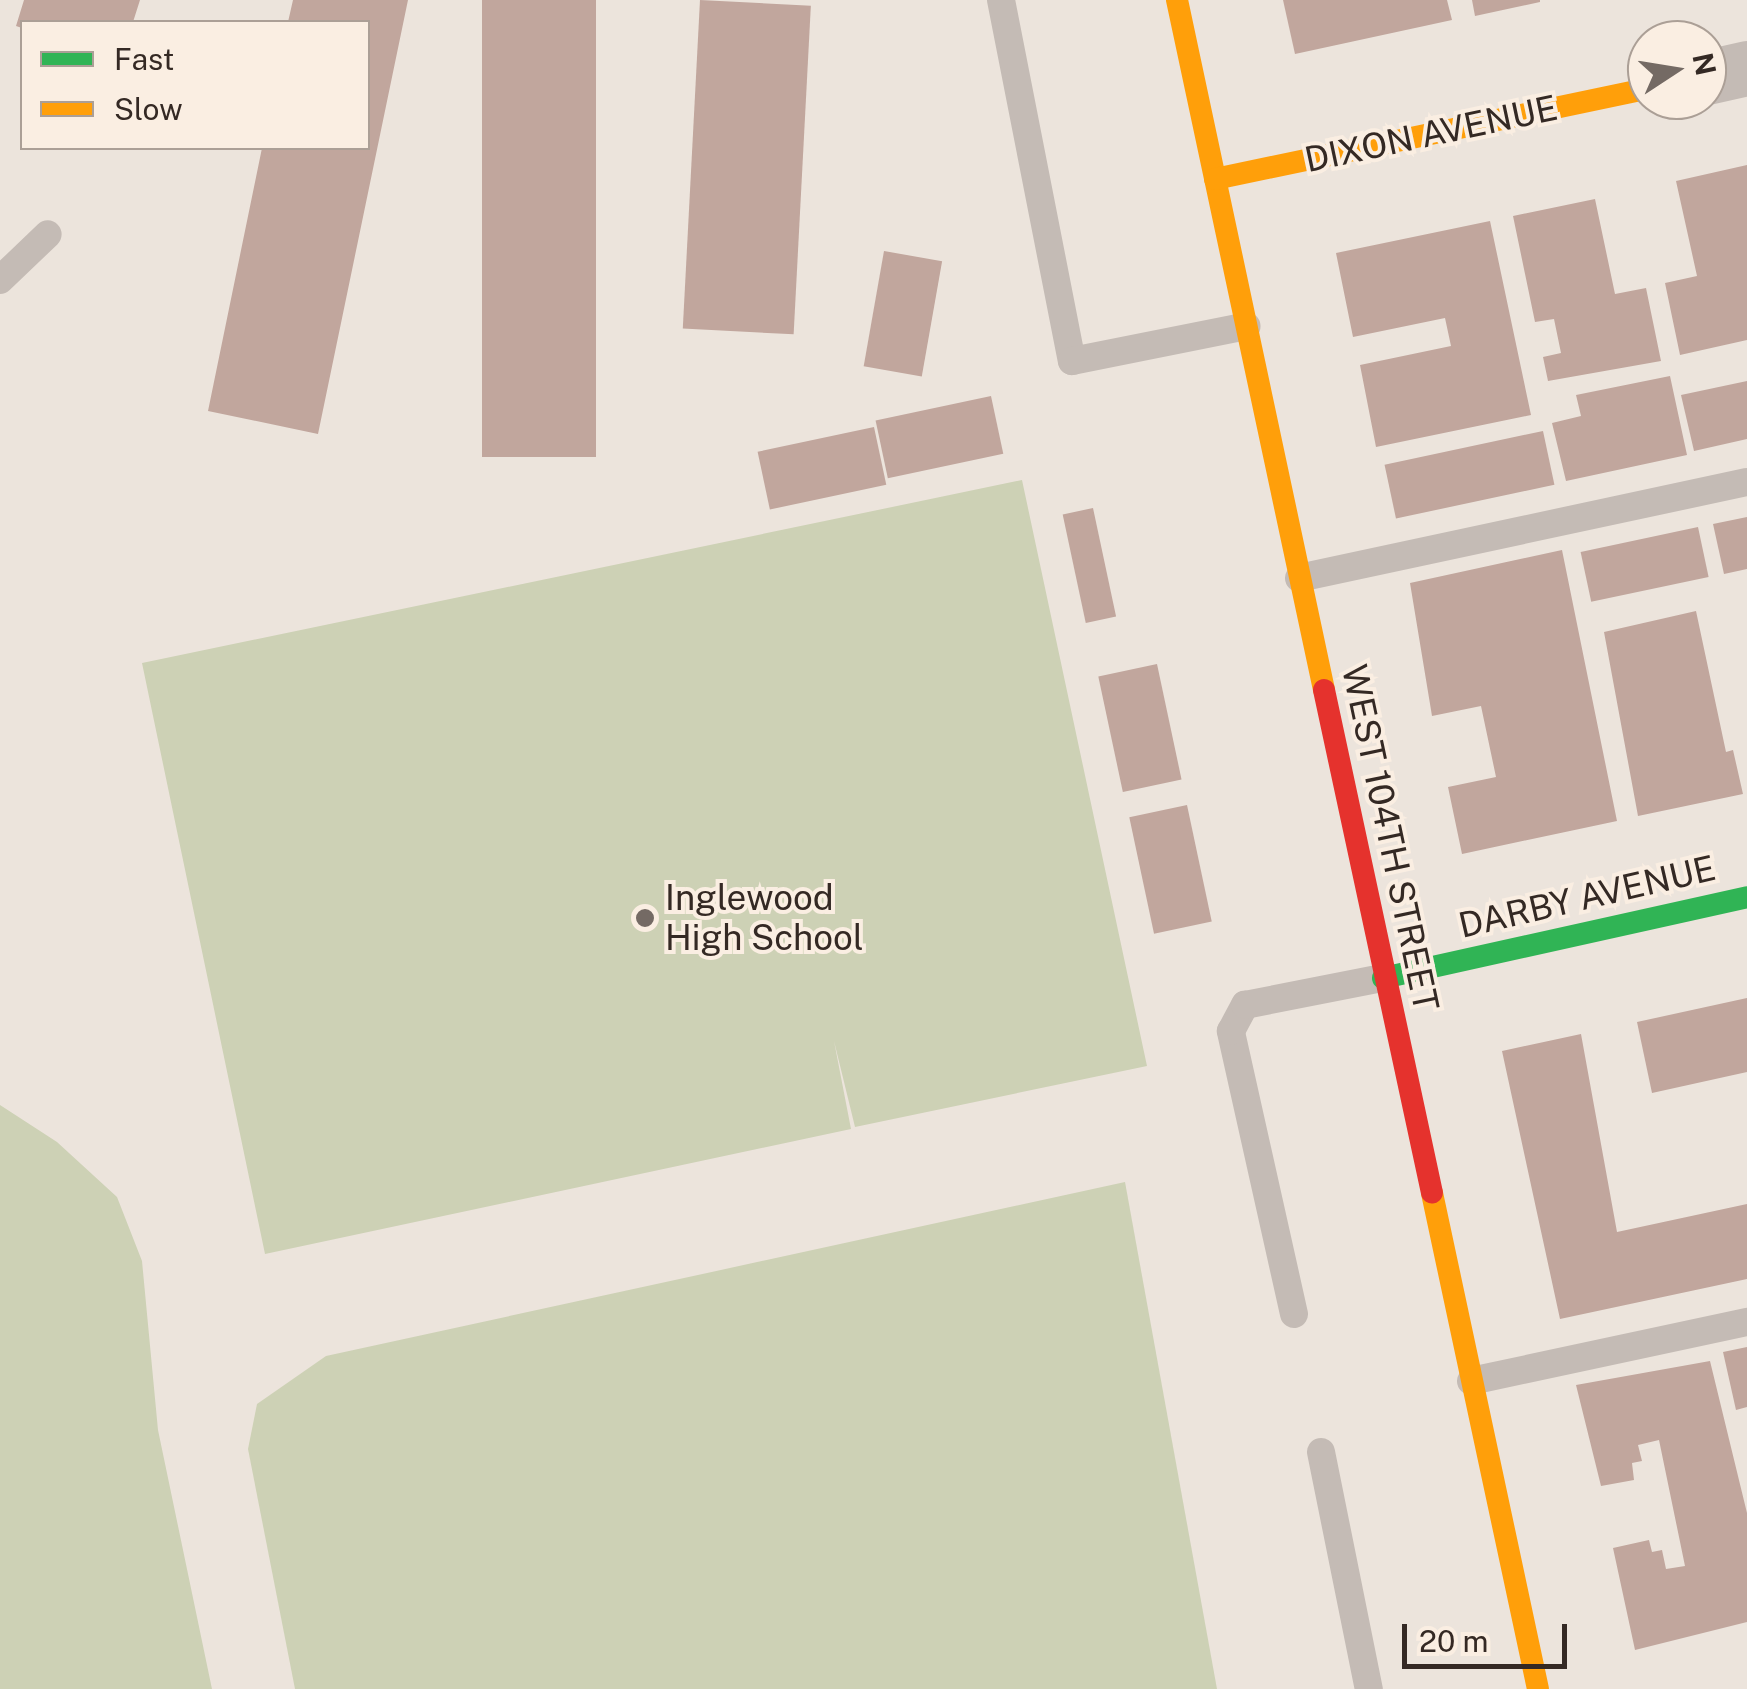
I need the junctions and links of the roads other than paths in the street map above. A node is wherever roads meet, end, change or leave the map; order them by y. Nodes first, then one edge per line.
1 (1001, 0) edge
2 (1177, 0) edge
3 (1627, 93) edge
4 (1216, 179) junction
5 (48, 234) dead end
6 (0, 280) edge
7 (1246, 326) junction
8 (1747, 482) edge
9 (1299, 578) junction
10 (1747, 897) edge
11 (1383, 978) junction
12 (1294, 1314) dead end
13 (1747, 1322) edge
14 (1471, 1381) junction
15 (1321, 1452) dead end
16 (1369, 1689) edge
17 (1538, 1689) edge

1 - 7 lane
2 - 4 street, WEST 104TH STREET
3 - 4 street, DIXON AVENUE
4 - 7 street, WEST 104TH STREET
5 - 6 lane
7 - 9 street, WEST 104TH STREET
8 - 9 lane
9 - 11 street, WEST 104TH STREET
10 - 11 street, DARBY AVENUE
11 - 12 lane
11 - 14 street, WEST 104TH STREET
13 - 14 lane
14 - 17 street, WEST 104TH STREET
15 - 16 lane

